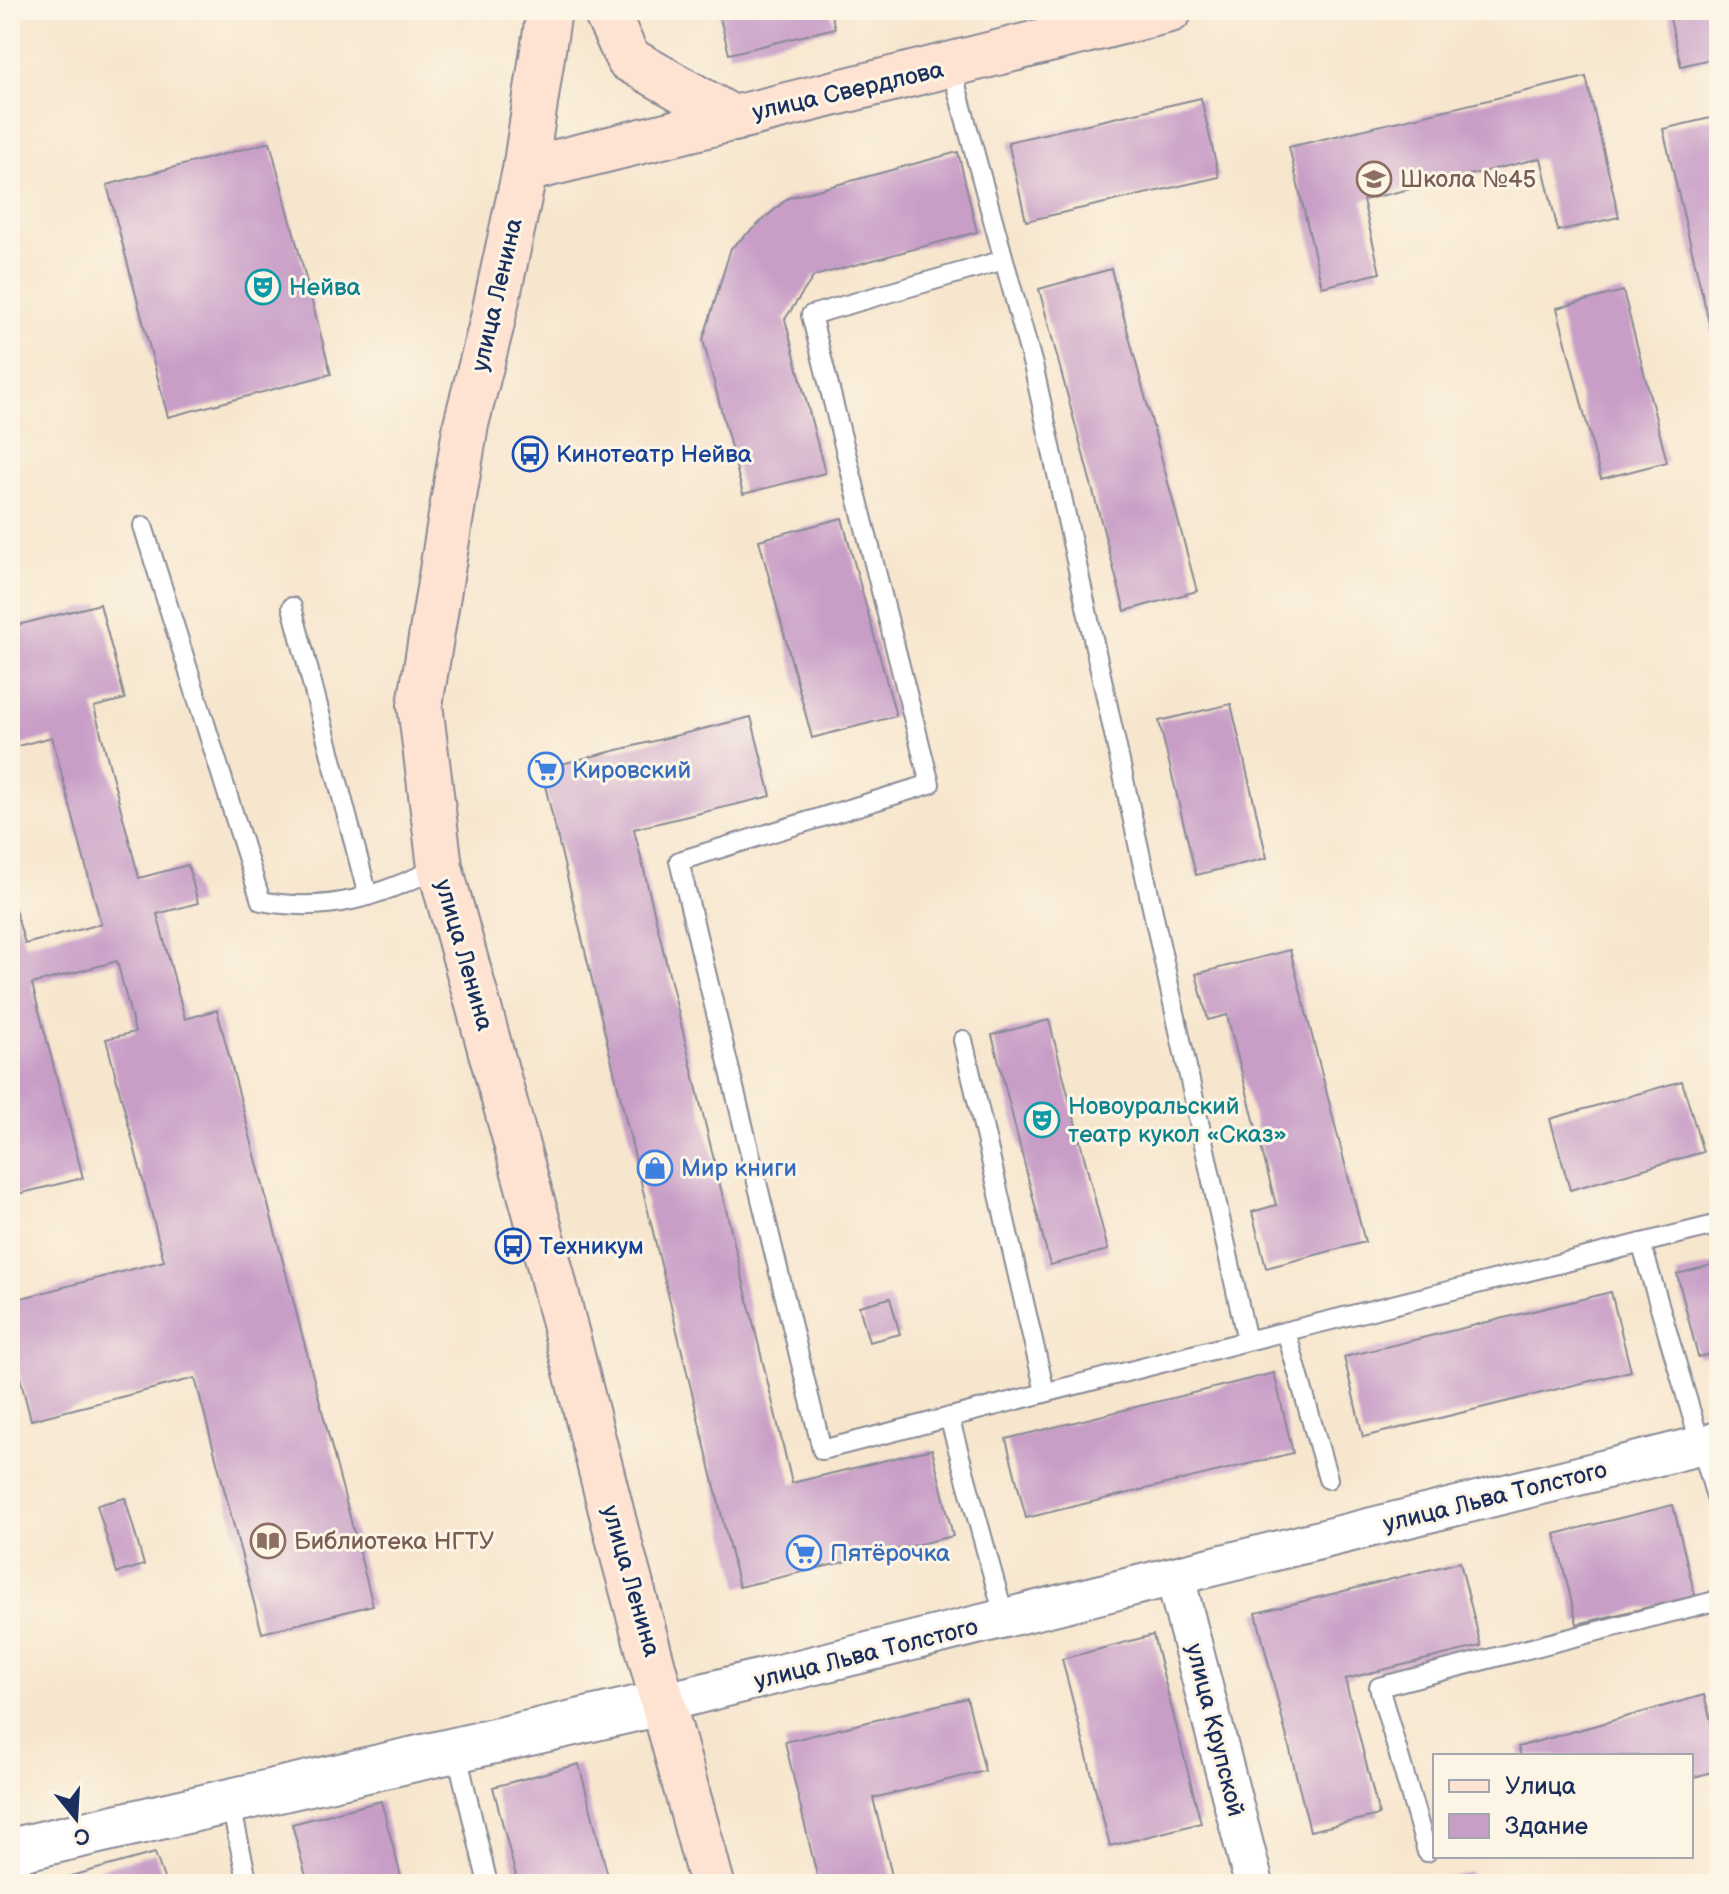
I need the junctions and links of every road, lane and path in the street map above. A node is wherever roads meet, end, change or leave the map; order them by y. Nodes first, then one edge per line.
1 (549, 10) edge
2 (605, 10) edge
3 (1170, 10) edge
4 (951, 67) junction
5 (734, 119) junction
6 (525, 170) junction
7 (1004, 260) junction
8 (143, 526) dead end
9 (292, 607) dead end
10 (440, 867) junction
11 (368, 896) junction
12 (963, 1040) dead end
13 (1719, 1224) edge
14 (1641, 1243) junction
15 (1286, 1331) junction
16 (1247, 1341) junction
17 (1045, 1392) junction
18 (949, 1417) junction
19 (1709, 1443) edge
20 (1328, 1479) dead end
21 (1719, 1507) edge
22 (1175, 1577) junction
23 (1719, 1600) edge
24 (1005, 1619) junction
25 (666, 1702) junction
26 (456, 1750) junction
27 (230, 1801) junction
28 (10, 1851) edge
29 (1427, 1852) dead end
30 (248, 1884) edge
31 (488, 1884) edge
32 (712, 1884) edge
33 (1254, 1884) edge

1 - 6 main road, улица Ленина
2 - 5 main road
3 - 4 main road, улица Свердлова
4 - 5 main road, улица Свердлова
4 - 7 lane
5 - 6 main road, улица Свердлова
6 - 10 main road, улица Ленина
7 - 16 lane
7 - 18 lane
8 - 11 lane
9 - 11 lane
10 - 11 lane
10 - 25 main road, улица Ленина
12 - 17 lane
13 - 14 lane
14 - 15 lane
14 - 19 lane
15 - 16 lane
15 - 20 lane
16 - 17 lane
17 - 18 lane
18 - 24 lane
19 - 21 lane
19 - 22 street, улица Льва Толстого
22 - 24 street, улица Льва Толстого
22 - 33 street, улица Крупской
23 - 29 lane
24 - 25 street, улица Льва Толстого
25 - 26 street, улица Льва Толстого
25 - 32 main road, улица Ленина
26 - 27 street, улица Льва Толстого
26 - 31 lane
27 - 28 street, улица Льва Толстого
27 - 30 lane

